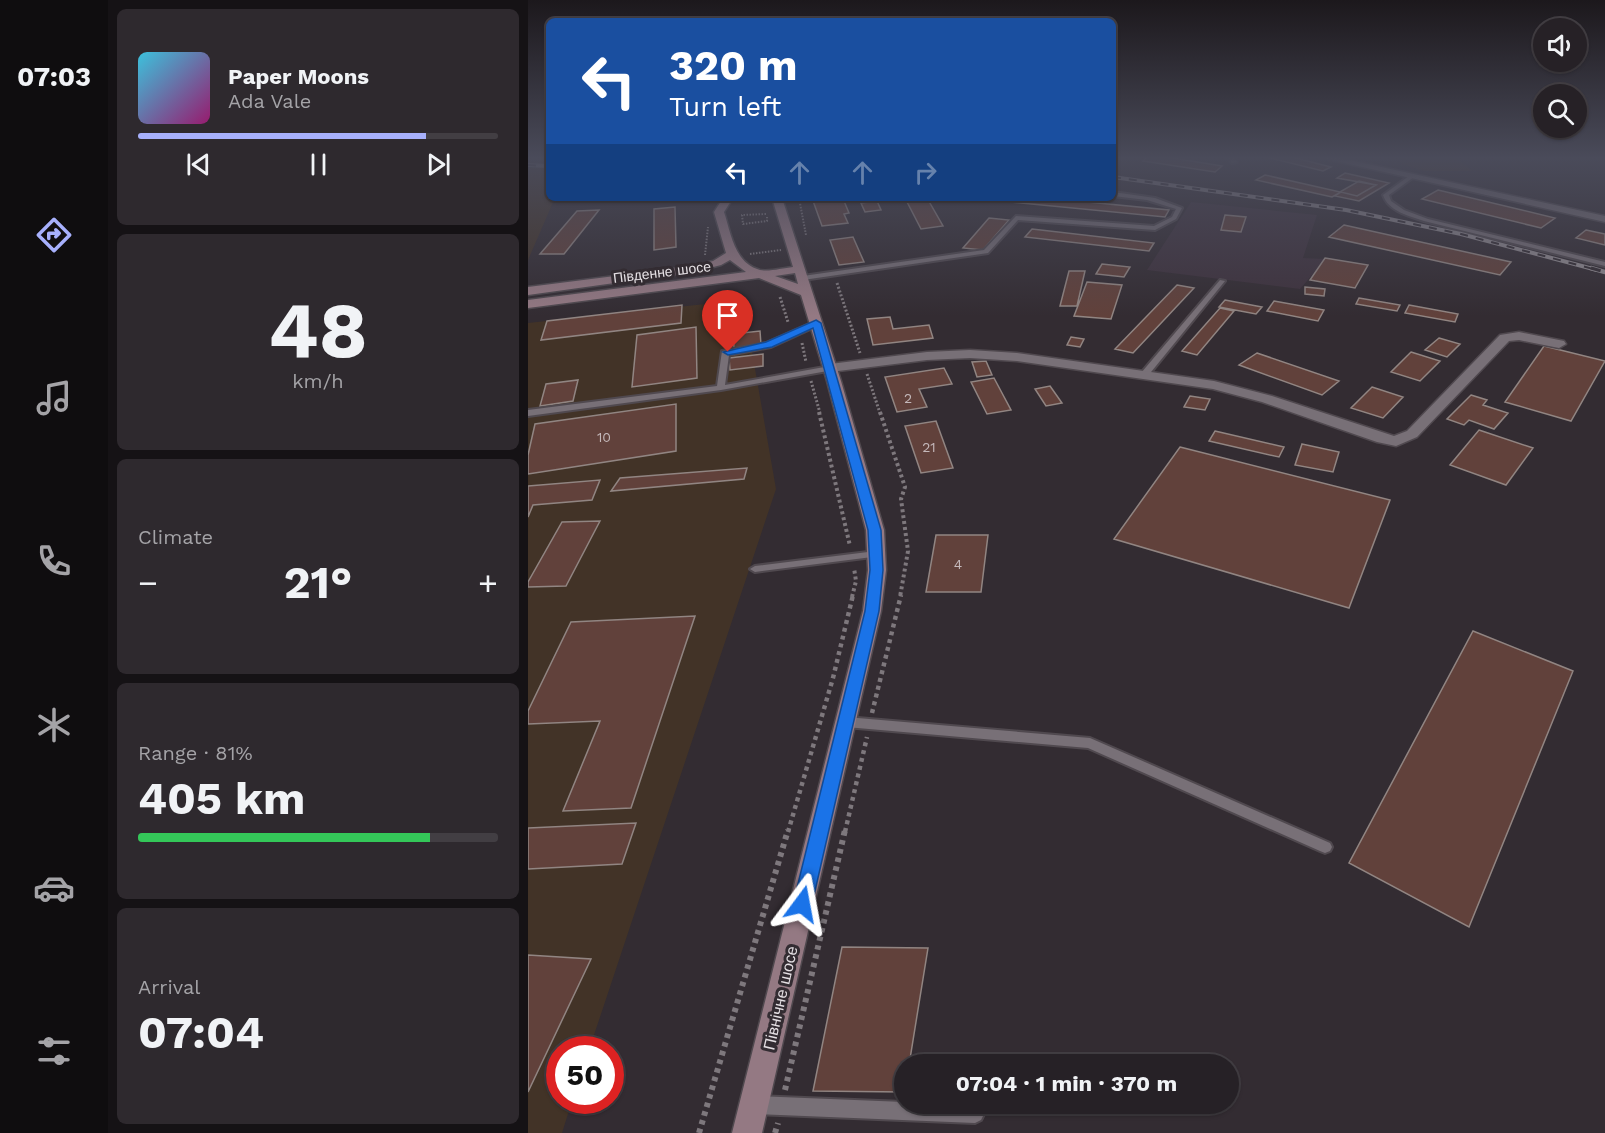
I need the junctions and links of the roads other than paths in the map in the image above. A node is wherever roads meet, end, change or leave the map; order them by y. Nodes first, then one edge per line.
1 (721, 210) edge
2 (781, 210) edge
3 (1178, 210) edge
4 (1399, 210) edge
5 (1563, 210) edge
6 (1605, 219) edge
7 (733, 255) junction
8 (1605, 264) edge
9 (765, 275) junction
10 (804, 280) junction
11 (1222, 281) dead end
12 (528, 291) edge
13 (528, 304) edge
14 (808, 328) junction
15 (1559, 344) dead end
16 (819, 370) junction
17 (1144, 375) junction
18 (721, 388) junction
19 (529, 415) edge
20 (876, 554) junction
21 (755, 569) dead end
22 (846, 722) junction
23 (1325, 847) dead end
24 (754, 1105) junction
25 (894, 1110) edge
26 (747, 1133) edge

1 - 7 main road
2 - 10 main road, Північне шосе
3 - 10 lane
4 - 8 lane
5 - 6 street
7 - 9 main road
7 - 12 main road, Південне шосе
9 - 10 main road, Південне шосе
9 - 10 main road
9 - 13 main road, Південне шосе
10 - 14 main road, Північне шосе
11 - 17 lane
14 - 16 main road, Північне шосе
14 - 18 lane
15 - 17 street
16 - 17 street
16 - 18 lane
16 - 20 main road, Північне шосе
18 - 19 lane
20 - 21 lane
20 - 22 main road, Північне шосе
22 - 23 lane
22 - 24 main road, Північне шосе
24 - 25 lane
24 - 26 main road, Північне шосе

